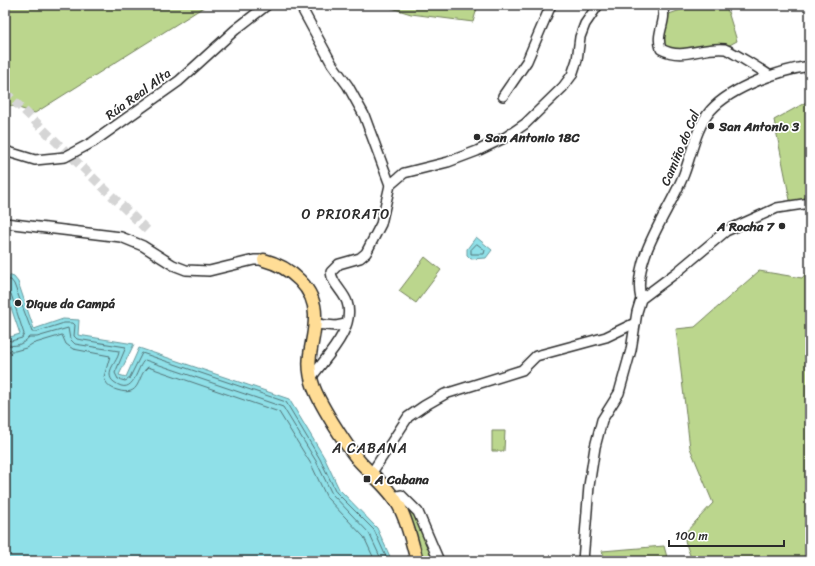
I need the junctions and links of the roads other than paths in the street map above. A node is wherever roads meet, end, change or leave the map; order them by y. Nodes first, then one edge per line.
1 (267, 5) edge
2 (300, 5) edge
3 (551, 5) edge
4 (598, 5) edge
5 (662, 5) edge
6 (810, 66) edge
7 (770, 76) junction
8 (503, 96) dead end
9 (5, 151) edge
10 (390, 185) junction
11 (810, 203) edge
12 (5, 223) edge
13 (264, 260) joint
14 (641, 299) junction
15 (635, 323) junction
16 (315, 324) junction
17 (346, 324) junction
18 (311, 378) junction
19 (372, 474) junction
20 (393, 497) junction
21 (417, 561) edge
22 (439, 561) edge
23 (583, 561) edge

1 - 9 street, Rúa Real Alta
2 - 10 street
3 - 8 street
4 - 10 street
5 - 7 street
6 - 7 street, Camiño do Cal
7 - 14 street, Camiño do Cal
10 - 17 street
11 - 14 street
12 - 13 street
13 - 16 main road
14 - 15 street, Camiño do Cal
15 - 19 street
15 - 23 street, Camiño do Cal
16 - 17 street
16 - 18 main road
17 - 18 street
18 - 19 main road
19 - 20 main road
20 - 21 main road
20 - 22 street

